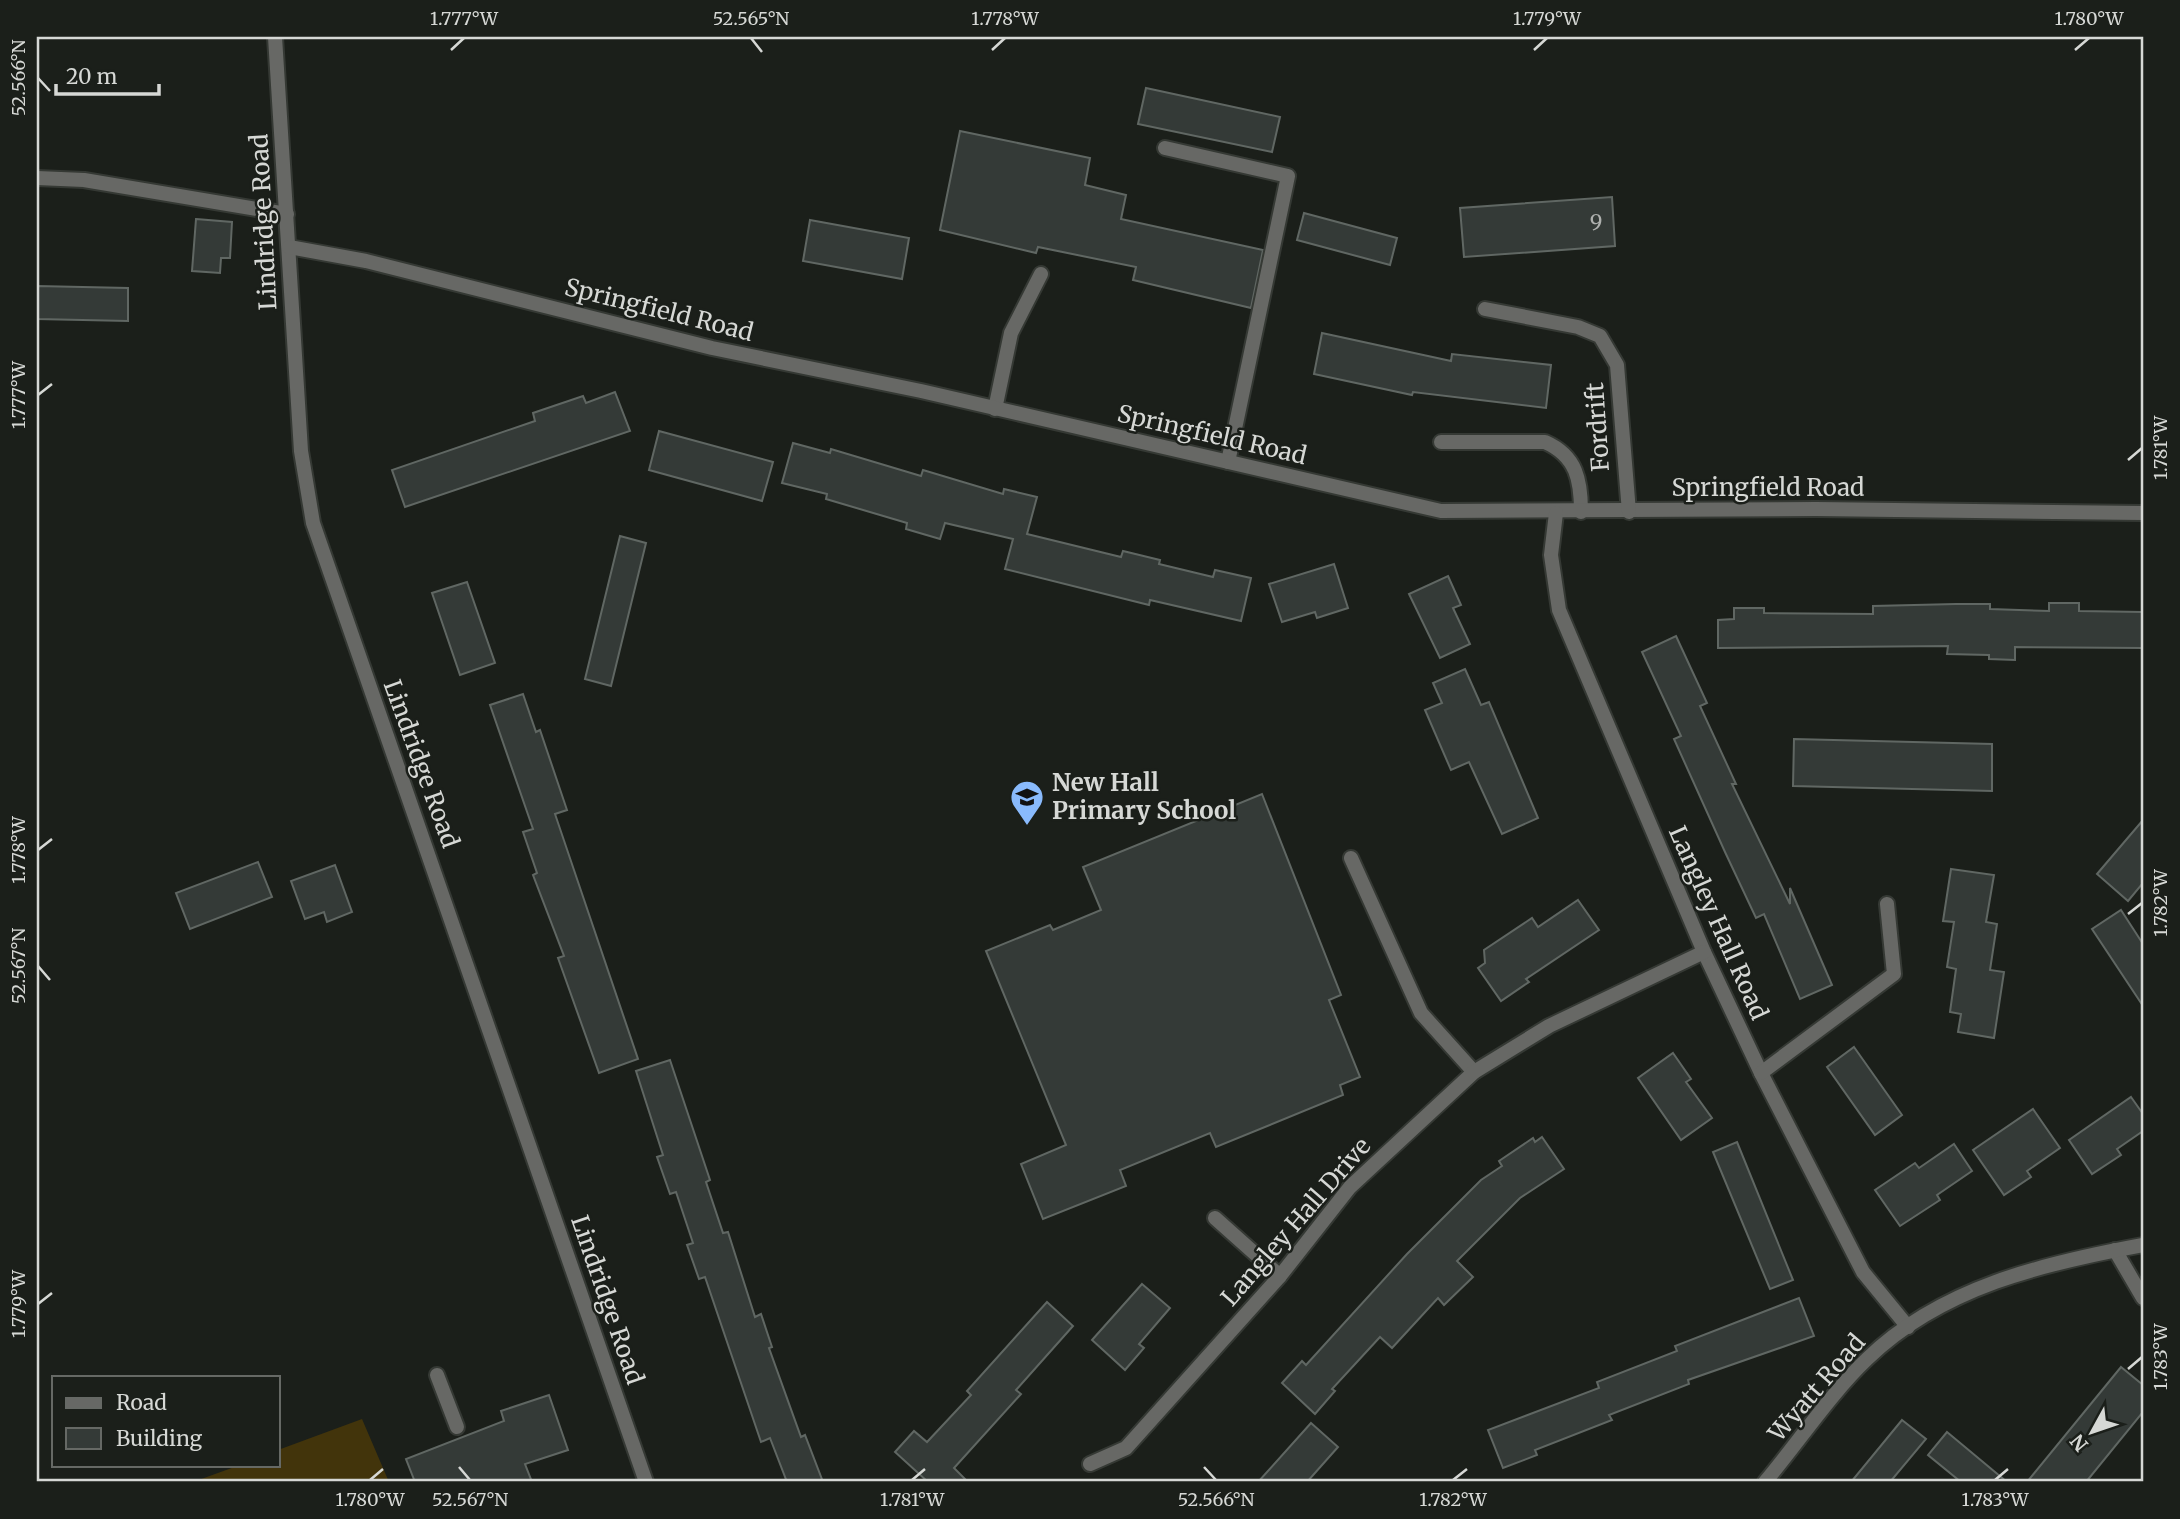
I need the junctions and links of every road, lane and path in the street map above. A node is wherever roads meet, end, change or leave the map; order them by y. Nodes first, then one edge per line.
1 (275, 37) edge
2 (1165, 148) dead end
3 (37, 178) edge
4 (287, 214) junction
5 (289, 247) junction
6 (1041, 274) dead end
7 (1485, 309) dead end
8 (995, 409) junction
9 (1441, 442) dead end
10 (1228, 462) junction
11 (1581, 512) junction
12 (1629, 512) junction
13 (1556, 513) junction
14 (2143, 513) edge
15 (1352, 858) dead end
16 (1886, 904) dead end
17 (1704, 952) junction
18 (1474, 1072) junction
19 (1762, 1073) junction
20 (1214, 1218) dead end
21 (2143, 1245) edge
22 (2115, 1251) junction
23 (1280, 1276) junction
24 (2143, 1298) edge
25 (1908, 1327) junction
26 (437, 1375) dead end
27 (457, 1427) dead end
28 (1090, 1464) dead end
29 (646, 1482) edge
30 (1765, 1482) edge

1 - 4 street, Lindridge Road
2 - 10 street
3 - 4 street
4 - 5 street, Lindridge Road
5 - 8 street, Springfield Road
5 - 29 street, Lindridge Road
6 - 8 street
7 - 12 street, Fordrift
8 - 10 street, Springfield Road
9 - 11 street
10 - 13 street, Springfield Road
11 - 12 street, Springfield Road
11 - 13 street, Springfield Road
12 - 14 street, Springfield Road
13 - 17 street, Langley Hall Road
15 - 18 street
16 - 19 street
17 - 18 street, Langley Hall Drive
17 - 19 street, Langley Hall Road
18 - 23 street, Langley Hall Drive
19 - 25 street, Langley Hall Road
20 - 23 street
21 - 22 street, Wyatt Road
22 - 24 street
22 - 25 street, Wyatt Road
23 - 28 street, Langley Hall Drive
25 - 30 street, Wyatt Road
26 - 27 street

